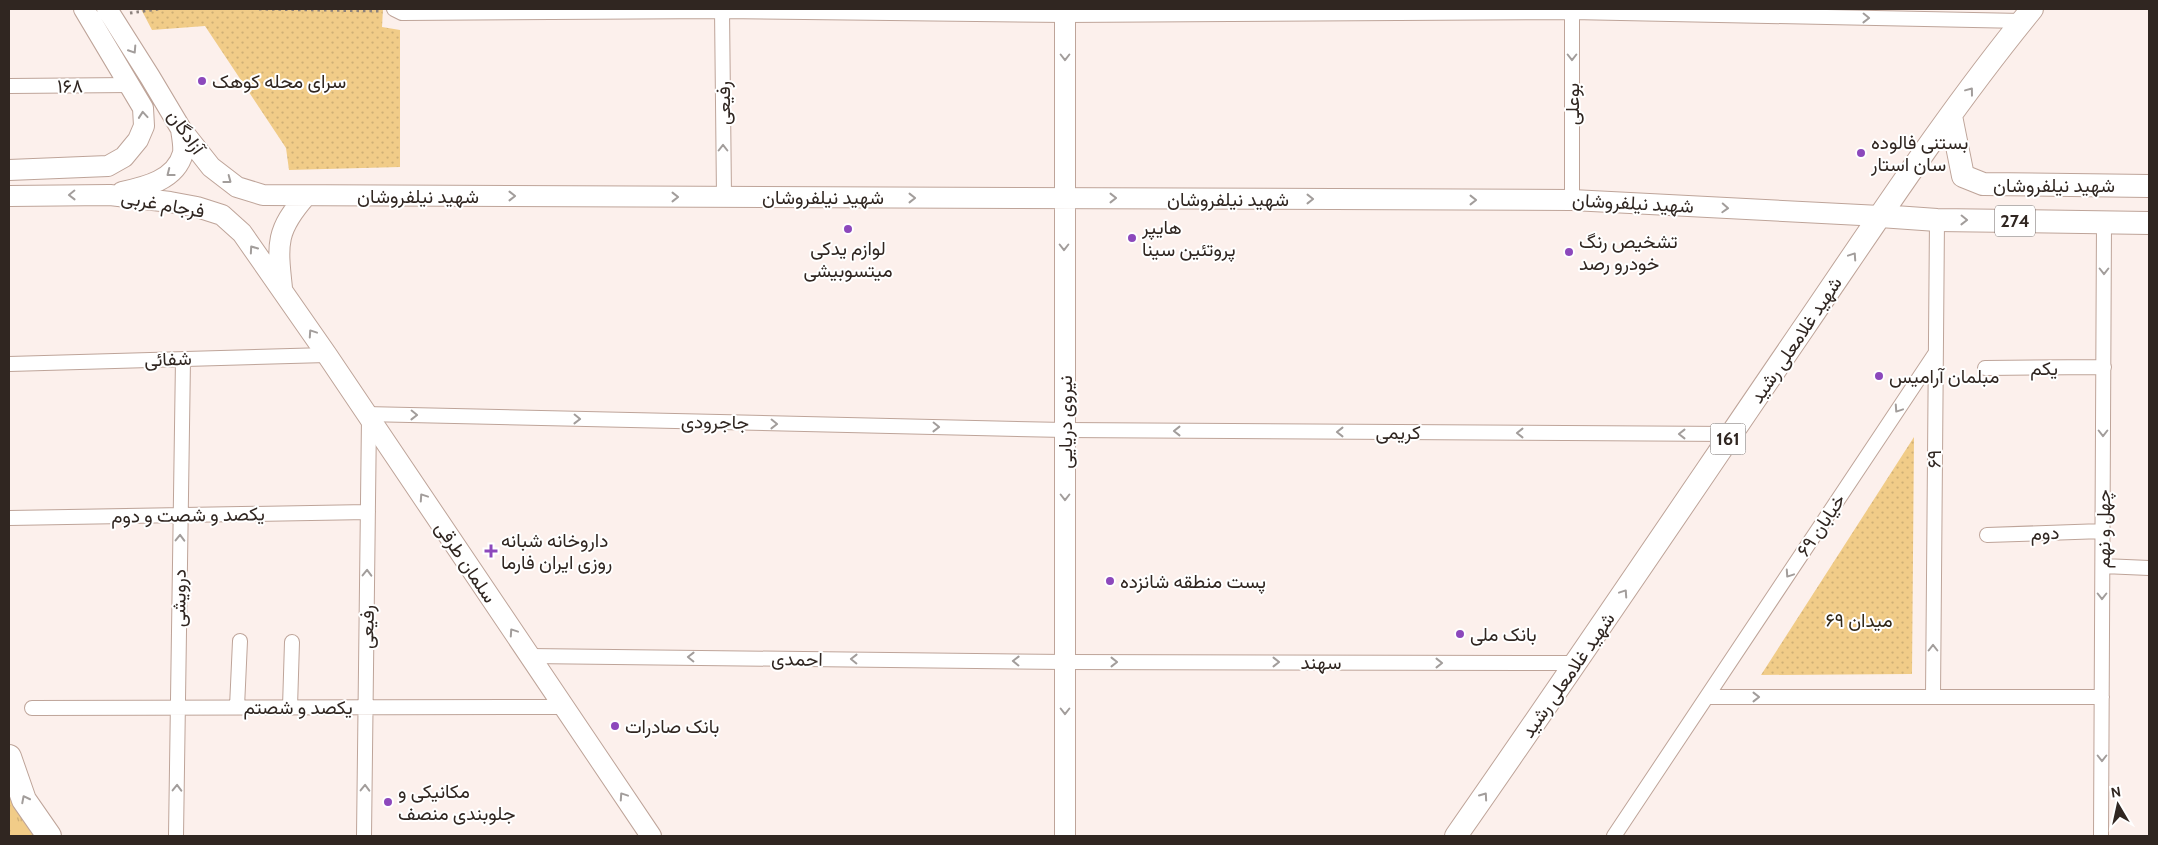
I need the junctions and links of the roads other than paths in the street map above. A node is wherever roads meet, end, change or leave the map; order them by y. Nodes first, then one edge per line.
1 (84, 9) edge
2 (396, 10) edge
3 (722, 10) edge
4 (1572, 10) edge
5 (109, 12) edge
6 (1065, 12) edge
7 (2028, 13) edge
8 (1929, 14) edge
9 (131, 85) junction
10 (9, 86) edge
11 (1951, 116) junction
12 (181, 130) junction
13 (9, 170) edge
14 (2149, 186) edge
15 (110, 195) junction
16 (9, 196) edge
17 (306, 196) junction
18 (724, 197) junction
19 (1064, 198) junction
20 (1572, 200) junction
21 (1880, 216) junction
22 (1937, 220) junction
23 (2104, 222) junction
24 (2149, 222) edge
25 (282, 288) junction
26 (1935, 354) junction
27 (327, 355) junction
28 (182, 359) junction
29 (9, 364) edge
30 (2104, 367) junction
31 (1985, 368) dead end
32 (367, 416) junction
33 (1065, 430) junction
34 (1731, 434) junction
35 (368, 512) junction
36 (180, 515) junction
37 (9, 518) edge
38 (2103, 531) junction
39 (1987, 535) dead end
40 (2102, 566) junction
41 (2149, 568) edge
42 (240, 640) dead end
43 (292, 642) dead end
44 (530, 656) junction
45 (1065, 662) junction
46 (1577, 663) junction
47 (1707, 697) junction
48 (1933, 697) junction
49 (2102, 698) junction
50 (290, 707) junction
51 (564, 707) junction
52 (32, 708) dead end
53 (178, 708) junction
54 (237, 708) junction
55 (366, 708) junction
56 (9, 757) edge
57 (49, 836) edge
58 (176, 836) edge
59 (364, 836) edge
60 (650, 836) edge
61 (1065, 836) edge
62 (1456, 836) edge
63 (1614, 836) edge
64 (2101, 836) edge

1 - 9 main road
2 - 3 street
3 - 6 street
18 -> 3 street, رفیعی
4 - 6 street
4 -> 8 street
4 -> 20 street, بوعلی
5 -> 12 main road, آزادگان
6 -> 19 main road, نیروی دریایی
7 - 8 street
11 -> 7 main road, شهید غلامعلی رشید / 161
9 - 10 street, ۱۶۸
13 -> 9 main road, فرجام غربی
11 - 14 main road, شهید نیلفروشان / 274
11 - 21 main road, شهید غلامعلی رشید / 161
12 -> 15 main road
12 -> 17 main road, آزادگان
15 -> 16 main road, فرجام غربی
25 -> 15 main road, فرجام غربی
17 -> 18 main road, شهید نیلفروشان / 274
17 - 25 main road
18 -> 19 main road, شهید نیلفروشان / 274
19 -> 20 main road, شهید نیلفروشان / 274
19 -> 33 main road, نیروی دریایی
20 -> 21 main road, شهید نیلفروشان / 274
21 - 22 main road, شهید نیلفروشان / 274
34 -> 21 main road, شهید غلامعلی رشید / 161
22 -> 23 main road, شهید نیلفروشان / 274
22 - 26 street, ۶۹
23 - 24 main road, شهید نیلفروشان / 274
23 -> 30 street, چهل و نهم
27 -> 25 main road, سلمان طرقی
26 -> 47 street, خیابان ۶۹
48 -> 26 street, ۶۹
27 - 28 street, شفائی
27 - 32 main road, سلمان طرقی
28 - 29 street, شفائی
28 - 36 street, درویشی
30 - 31 street, یکم
30 -> 38 street, چهل و نهم
32 -> 33 street, جاجرودی
32 - 35 street, رفیعی
44 -> 32 main road, سلمان طرقی
34 -> 33 street, کریمی
33 -> 45 main road, نیروی دریایی
46 -> 34 main road, شهید غلامعلی رشید / 161
35 - 36 street, یکصد و شصت و دوم
55 -> 35 street, رفیعی
36 - 37 street, یکصد و شصت و دوم
53 -> 36 street, درویشی
38 - 39 street, دوم
38 - 40 street, چهل و نهم
40 - 41 street
40 -> 49 street, چهل و نهم
42 - 54 street
43 - 50 street
45 -> 44 street, احمدی
44 - 51 main road, سلمان طرقی
45 -> 46 street, سهند
45 -> 61 main road, نیروی دریایی
62 -> 46 main road, شهید غلامعلی رشید / 161
47 -> 48 street
47 - 63 street, خیابان ۶۹
48 - 49 street
49 -> 64 street, چهل و نهم
50 - 54 street, یکصد و شصتم
50 - 55 street, یکصد و شصتم
51 - 55 street, یکصد و شصتم
60 -> 51 main road, سلمان طرقی
52 - 53 street, یکصد و شصتم
53 - 54 street, یکصد و شصتم
58 -> 53 street, درویشی
59 -> 55 street, رفیعی
57 -> 56 highway

